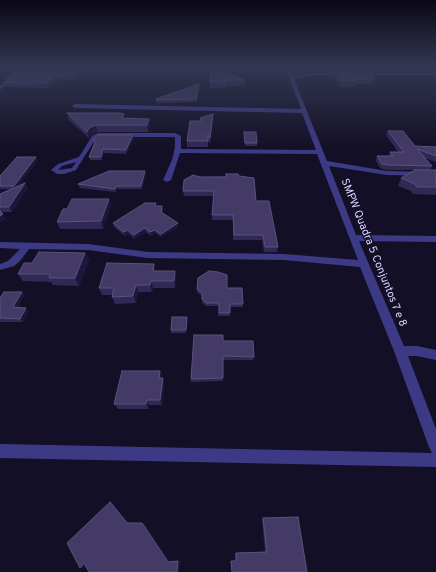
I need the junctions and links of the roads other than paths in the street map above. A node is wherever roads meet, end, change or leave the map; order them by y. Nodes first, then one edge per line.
1 (297, 94) edge
2 (75, 106) dead end
3 (304, 111) junction
4 (176, 151) junction
5 (319, 152) junction
6 (80, 160) dead end
7 (324, 163) junction
8 (436, 174) edge
9 (167, 180) dead end
10 (353, 238) junction
11 (436, 239) edge
12 (0, 245) edge
13 (27, 246) junction
14 (364, 264) junction
15 (0, 267) edge
16 (400, 351) junction
17 (436, 355) edge
18 (436, 447) edge
19 (0, 451) edge
20 (436, 460) edge

1 - 3 street, SMPW Quadra 5 Conjuntos 7 e 8
2 - 3 street
3 - 5 street, SMPW Quadra 5 Conjuntos 7 e 8
4 - 5 street
4 - 6 street
4 - 9 street
5 - 7 street, SMPW Quadra 5 Conjuntos 7 e 8
7 - 8 street
7 - 10 street, SMPW Quadra 5 Conjuntos 7 e 8
10 - 11 street
10 - 14 street, SMPW Quadra 5 Conjuntos 7 e 8
12 - 13 street
13 - 14 street
13 - 15 street
14 - 16 street, SMPW Quadra 5 Conjuntos 7 e 8
16 - 17 street
16 - 18 street, SMPW Quadra 5 Conjuntos 7 e 8
19 - 20 street

